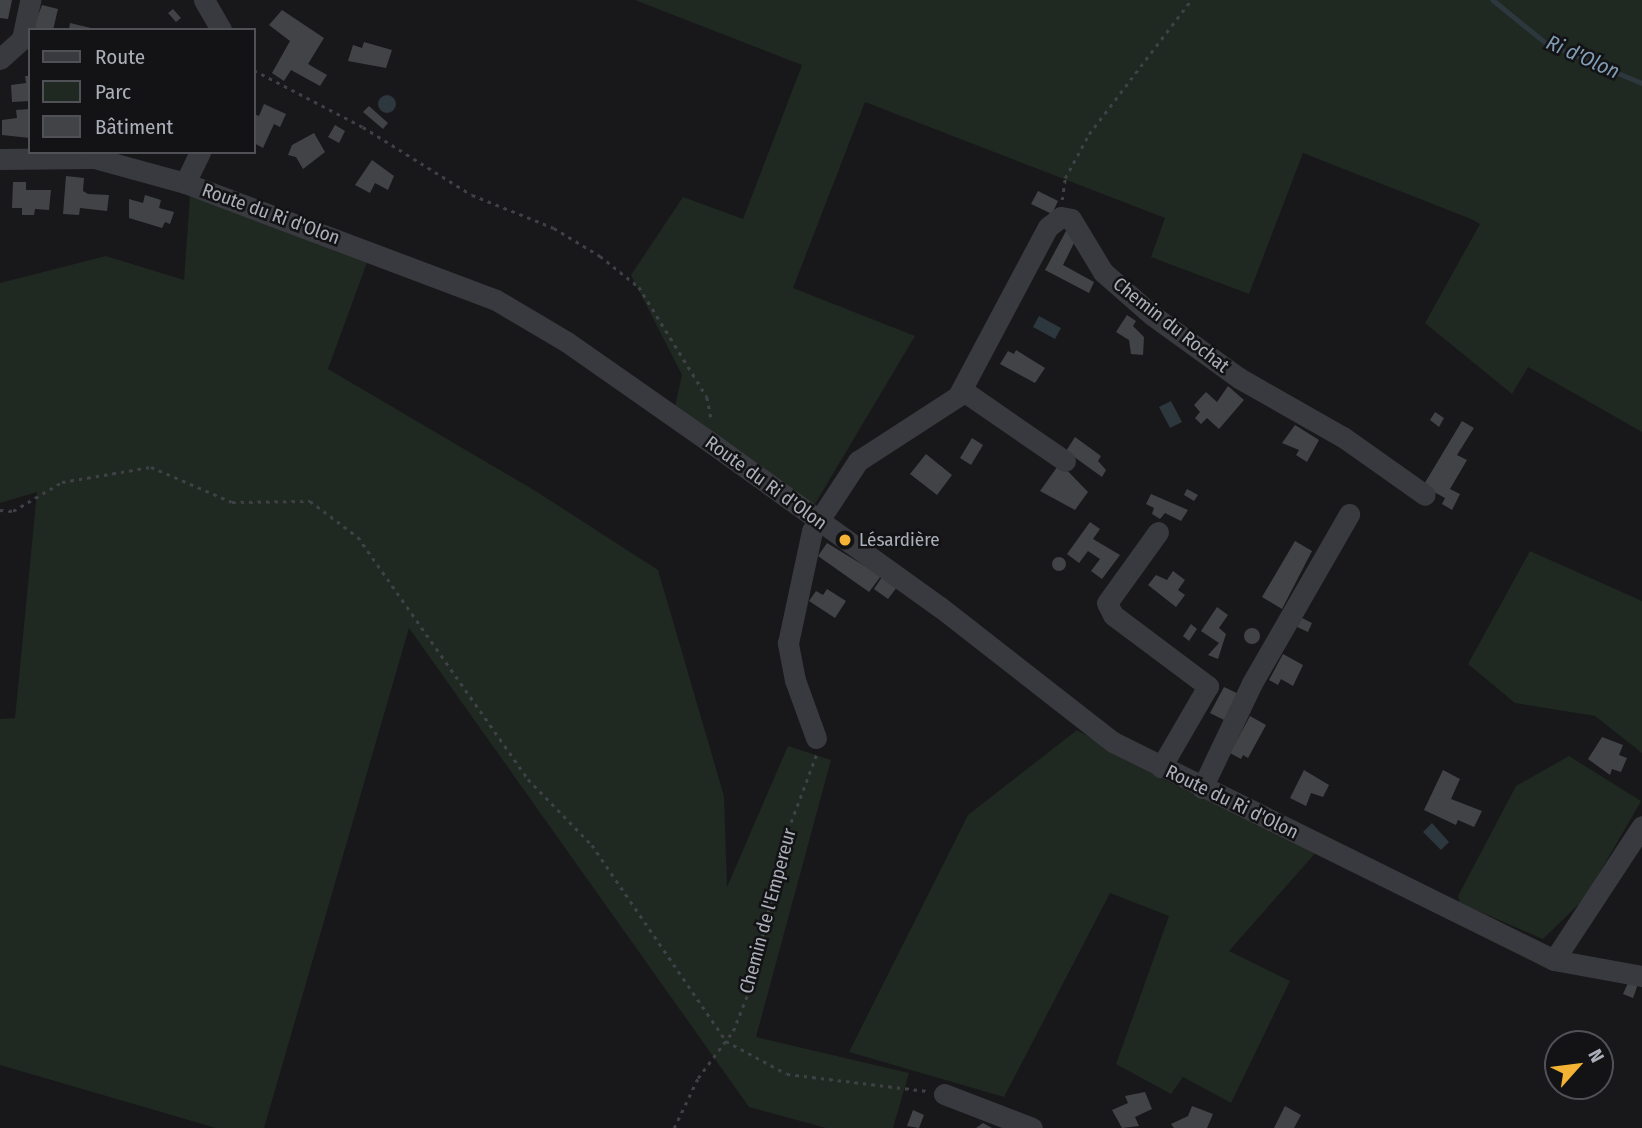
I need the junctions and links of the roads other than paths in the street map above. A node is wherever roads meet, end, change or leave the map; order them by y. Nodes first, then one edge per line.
1 (30, 0) edge
2 (204, 0) edge
3 (220, 28) edge
4 (0, 59) edge
5 (199, 154) edge
6 (95, 155) edge
7 (0, 159) edge
8 (185, 183) junction
9 (962, 390) junction
10 (1065, 461) dead end
11 (1425, 495) dead end
12 (1349, 514) dead end
13 (819, 522) junction
14 (1157, 532) dead end
15 (816, 738) road end
16 (1161, 767) junction
17 (1202, 788) junction
18 (1642, 826) edge
19 (1555, 960) junction
20 (1642, 975) edge
21 (944, 1094) road end
22 (1032, 1128) edge

1 - 4 street
2 - 3 street
5 - 8 street
6 - 7 street, Route du Ri d'Olon
6 - 8 street, Route du Ri d'Olon
8 - 13 street, Route du Ri d'Olon
9 - 10 street
9 - 11 street, Chemin du Rochat
9 - 13 street
12 - 17 street
13 - 15 street
13 - 16 street, Route du Ri d'Olon
14 - 16 street
16 - 17 street, Route du Ri d'Olon
17 - 19 street, Route du Ri d'Olon
18 - 19 street
19 - 20 street, Route du Ri d'Olon
21 - 22 street

